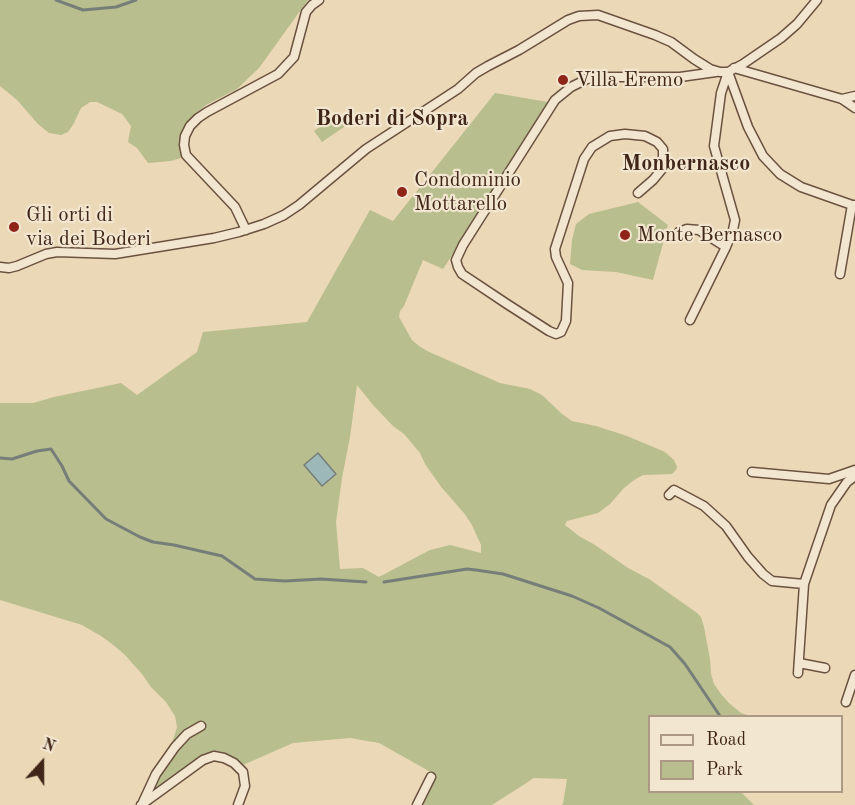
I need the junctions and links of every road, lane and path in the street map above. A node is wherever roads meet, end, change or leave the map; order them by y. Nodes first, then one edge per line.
1 (319, 0) edge
2 (817, 0) edge
3 (727, 71) junction
4 (855, 96) edge
5 (842, 99) junction
6 (855, 108) edge
7 (638, 193) dead end
8 (854, 205) edge
9 (246, 230) junction
10 (679, 232) dead end
11 (726, 247) junction
12 (0, 267) edge
13 (840, 274) dead end
14 (690, 320) dead end
15 (855, 470) edge
16 (752, 472) dead end
17 (855, 476) edge
18 (669, 495) dead end
19 (804, 584) junction
20 (799, 663) junction
21 (825, 668) dead end
22 (798, 674) dead end
23 (855, 675) edge
24 (846, 702) dead end
25 (201, 726) dead end
26 (431, 777) dead end
27 (141, 805) edge
28 (238, 805) edge
29 (417, 805) edge

1 - 9 street
2 - 3 street
3 - 5 street
3 - 7 street
3 - 8 street
3 - 9 street
3 - 11 street
4 - 5 street
5 - 6 street
8 - 13 street
9 - 12 street
10 - 11 street
11 - 14 street
15 - 16 street
17 - 19 street
18 - 19 street
19 - 20 street
20 - 21 street
20 - 22 street
23 - 24 street
25 - 27 street
26 - 29 street
27 - 28 street

